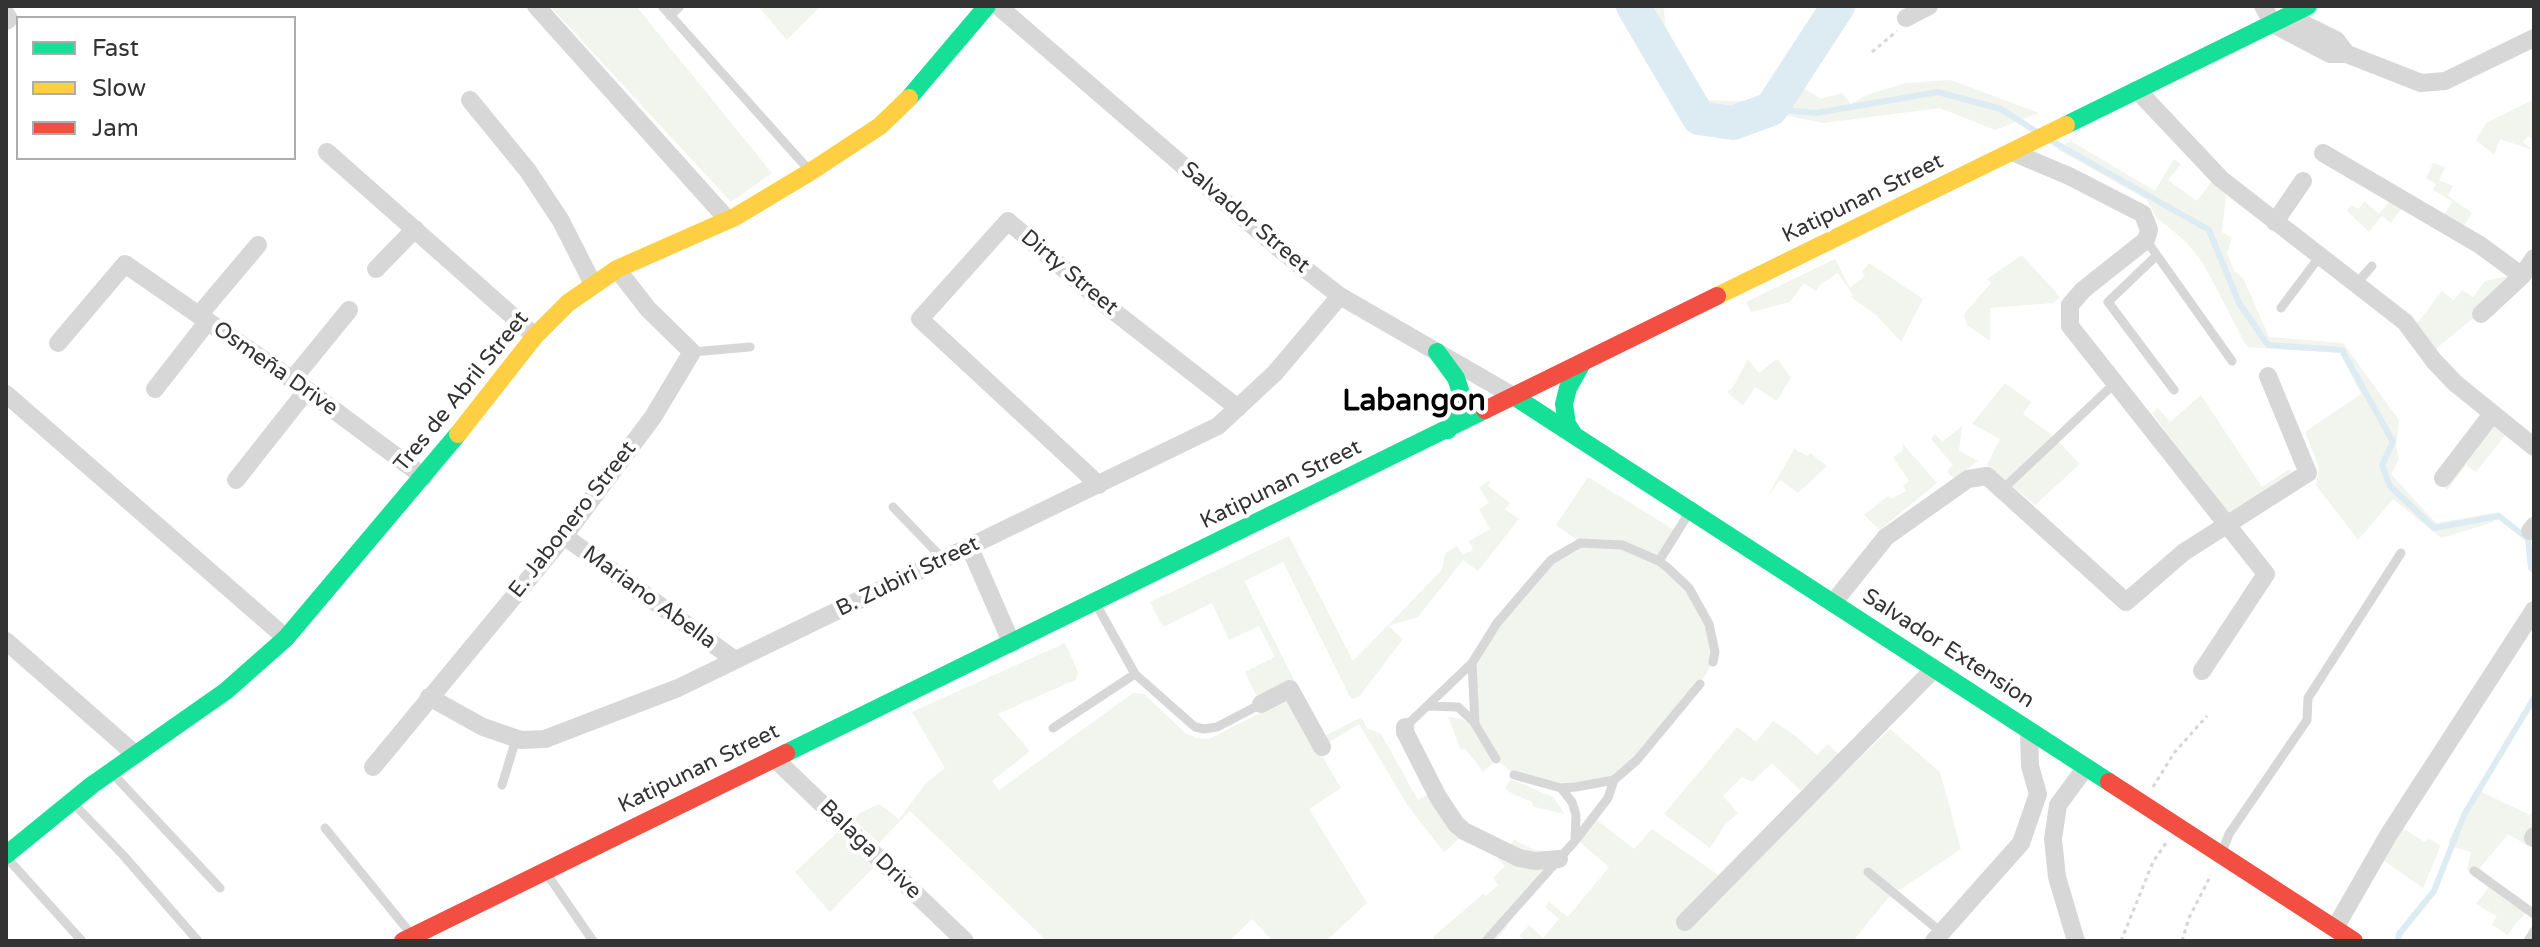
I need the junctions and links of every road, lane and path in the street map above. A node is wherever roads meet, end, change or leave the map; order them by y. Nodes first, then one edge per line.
1 (536, 6) edge
2 (662, 6) edge
3 (680, 6) edge
4 (987, 6) edge
5 (998, 6) edge
6 (1929, 6) edge
7 (2263, 6) edge
8 (2308, 6) edge
9 (6, 14) edge
10 (670, 16) junction
11 (1906, 18) joint
12 (2280, 20) junction
13 (6, 21) edge
14 (2534, 38) edge
15 (1872, 52) dead end
16 (2137, 90) junction
17 (470, 100) dead end
18 (2013, 151) junction
19 (327, 152) dead end
20 (2323, 153) dead end
21 (810, 172) junction
22 (2303, 181) dead end
23 (728, 220) junction
24 (2275, 222) junction
25 (415, 229) junction
26 (258, 245) dead end
27 (2151, 248) junction
28 (2321, 255) junction
29 (2534, 258) edge
30 (2372, 266) dead end
31 (376, 269) dead end
32 (617, 269) junction
33 (2522, 276) junction
34 (2357, 283) junction
35 (593, 284) junction
36 (1340, 296) junction
37 (2281, 308) dead end
38 (349, 310) dead end
39 (2481, 314) dead end
40 (203, 318) junction
41 (535, 336) junction
42 (58, 343) dead end
43 (750, 347) dead end
44 (692, 352) junction
45 (1437, 352) junction
46 (2232, 361) dead end
47 (1581, 365) junction
48 (2268, 376) dead end
49 (2115, 383) junction
50 (300, 385) junction
51 (155, 389) dead end
52 (2174, 390) dead end
53 (6, 394) edge
54 (1515, 397) junction
55 (1238, 408) junction
56 (2492, 414) junction
57 (1448, 430) junction
58 (1574, 435) junction
59 (2534, 447) edge
60 (424, 477) junction
61 (2443, 478) dead end
62 (236, 480) dead end
63 (1099, 485) junction
64 (2003, 489) junction
65 (893, 507) dead end
66 (1690, 511) junction
67 (2227, 525) junction
68 (564, 536) junction
69 (970, 548) junction
70 (2401, 553) dead end
71 (943, 559) junction
72 (1659, 561) junction
73 (1095, 603) junction
74 (1833, 603) junction
75 (2534, 610) edge
76 (286, 638) junction
77 (6, 641) edge
78 (1012, 644) junction
79 (735, 660) junction
80 (1713, 662) dead end
81 (1472, 663) junction
82 (1934, 669) junction
83 (2202, 671) dead end
84 (1135, 674) junction
85 (1700, 684) dead end
86 (429, 697) junction
87 (1261, 704) joint
88 (1427, 706) junction
89 (2207, 716) dead end
90 (1475, 724) junction
91 (1405, 727) joint
92 (1053, 728) dead end
93 (2029, 731) junction
94 (516, 739) junction
95 (1322, 747) dead end
96 (136, 755) junction
97 (775, 759) junction
98 (1496, 759) dead end
99 (373, 767) dead end
100 (2086, 767) junction
101 (111, 771) junction
102 (1514, 775) dead end
103 (1614, 780) junction
104 (502, 785) dead end
105 (1561, 788) junction
106 (71, 801) junction
107 (2143, 804) junction
108 (2177, 826) junction
109 (325, 828) dead end
110 (1575, 841) junction
111 (2221, 855) junction
112 (6, 856) edge
113 (1559, 859) junction
114 (545, 871) junction
115 (2474, 871) dead end
116 (1868, 872) dead end
117 (220, 888) dead end
118 (2534, 914) edge
119 (1685, 922) dead end
120 (2335, 928) junction
121 (2534, 931) edge
122 (1938, 937) edge
123 (408, 939) edge
124 (82, 941) edge
125 (198, 941) edge
126 (593, 941) edge
127 (965, 941) edge
128 (1486, 941) edge
129 (2076, 941) edge
130 (2121, 941) edge
131 (2182, 941) edge
132 (2354, 941) edge
133 (2528, 941) edge

1 - 23 street
2 - 10 lane
3 - 10 lane
4 - 21 main road, Tres de Abril Street
5 - 36 street, Salvador Street
6 - 11 street
7 - 12 street
8 - 12 main road, Katipunan Street
9 - 13 street
10 - 21 lane
11 - 15 path
12 - 14 street
12 - 16 main road, Katipunan Street
16 - 18 main road, Katipunan Street
16 - 24 street
17 - 35 street
18 - 27 street
18 - 47 main road, Katipunan Street
19 - 25 street
20 - 33 street
21 - 23 main road, Tres de Abril Street
22 - 24 street
23 - 32 main road, Tres de Abril Street
24 - 28 street
25 - 31 street
25 - 41 street
26 - 40 street
27 - 46 lane
27 - 49 street
27 - 52 lane
28 - 34 street
28 - 37 lane
29 - 33 street
30 - 34 lane
32 - 35 main road, Tres de Abril Street
32 - 44 street
33 - 39 street
34 - 56 street
35 - 41 main road, Tres de Abril Street
36 - 45 street, Salvador Street
36 - 55 street, B. Zubiri Street
38 - 50 street
40 - 42 street, Osmeña Drive
40 - 50 street, Osmeña Drive
40 - 51 street
41 - 60 main road, Tres de Abril Street
43 - 44 lane
44 - 68 street, E. Jabonero Street
45 - 54 street, Salvador Street
45 - 57 main road
47 - 54 main road, Katipunan Street
47 - 58 main road
48 - 67 street
49 - 64 lane
49 - 67 street
50 - 60 street, Osmeña Drive
50 - 62 street
53 - 76 street
54 - 57 main road, Katipunan Street
54 - 58 main road, Salvador Extension
55 - 63 street, B. Zubiri Street
55 - 63 street, Dirty Street
56 - 59 street
56 - 61 street
57 - 73 main road, Katipunan Street
58 - 66 main road, Salvador Extension
60 - 76 main road, Tres de Abril Street
63 - 69 street, B. Zubiri Street
64 - 67 street
64 - 74 street
65 - 71 lane
66 - 72 lane
66 - 74 main road, Salvador Extension
67 - 83 street
68 - 79 street, Mariano Abella
68 - 86 street, E. Jabonero Street
69 - 71 street, B. Zubiri Street
69 - 78 street
70 - 111 lane
71 - 79 street, B. Zubiri Street
72 - 80 lane
72 - 81 lane
73 - 78 main road, Katipunan Street
73 - 84 lane
74 - 82 main road, Salvador Extension
75 - 120 street
76 - 96 main road, Tres de Abril Street
77 - 96 street
78 - 97 main road, Katipunan Street
79 - 94 street, B. Zubiri Street
81 - 88 lane
81 - 90 lane
82 - 93 main road, Salvador Extension
82 - 119 street
84 - 87 lane
84 - 92 lane
85 - 103 lane
86 - 94 street, B. Zubiri Street
86 - 99 street, E. Jabonero Street
87 - 95 street
88 - 90 lane
88 - 91 lane
89 - 107 path
90 - 98 lane
91 - 113 street
93 - 100 main road, Salvador Extension
93 - 122 street
94 - 104 lane
96 - 101 main road, Tres de Abril Street
97 - 114 main road, Katipunan Street
97 - 127 street, Balaga Drive
100 - 107 main road, Salvador Extension
100 - 129 street
101 - 106 main road, Tres de Abril Street
101 - 117 lane
102 - 105 lane
103 - 105 lane
103 - 110 lane
105 - 110 lane
106 - 112 main road, Tres de Abril Street
106 - 125 lane
107 - 108 main road, Salvador Extension
108 - 111 main road, Salvador Extension
108 - 130 path
109 - 123 lane
110 - 113 lane
111 - 120 main road, Salvador Extension
111 - 131 path
112 - 124 lane
113 - 128 lane
114 - 123 main road, Katipunan Street
114 - 126 lane
115 - 118 lane
116 - 122 lane
120 - 132 main road, Salvador Extension
121 - 133 lane

